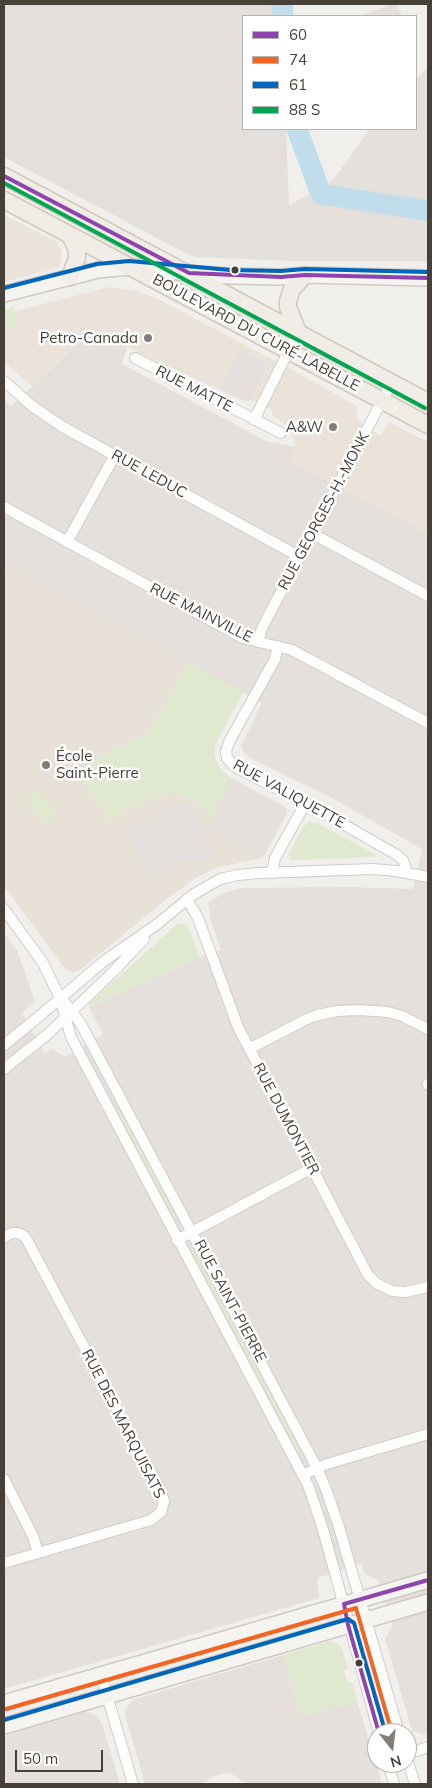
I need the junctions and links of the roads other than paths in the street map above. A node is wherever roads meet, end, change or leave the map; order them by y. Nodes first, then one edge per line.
1 (4, 176) edge
2 (4, 200) edge
3 (70, 235) junction
4 (140, 247) junction
5 (129, 267) junction
6 (189, 273) junction
7 (305, 275) junction
8 (70, 277) junction
9 (428, 278) edge
10 (178, 293) junction
11 (4, 294) edge
12 (298, 332) junction
13 (289, 352) junction
14 (135, 358) dead end
15 (4, 381) edge
16 (392, 382) junction
17 (382, 401) junction
18 (428, 402) edge
19 (254, 420) junction
20 (428, 424) edge
21 (281, 433) dead end
22 (115, 455) junction
23 (4, 507) edge
24 (313, 534) junction
25 (67, 542) junction
26 (300, 557) junction
27 (428, 596) edge
28 (258, 642) junction
29 (278, 646) junction
30 (428, 723) edge
31 (305, 804) junction
32 (407, 872) junction
33 (272, 873) junction
34 (428, 877) edge
35 (187, 899) junction
36 (4, 909) edge
37 (156, 925) junction
38 (60, 998) junction
39 (68, 1014) junction
40 (428, 1029) edge
41 (4, 1045) edge
42 (249, 1049) junction
43 (4, 1069) edge
44 (312, 1168) junction
45 (192, 1232) junction
46 (4, 1236) edge
47 (177, 1240) junction
48 (428, 1287) edge
49 (428, 1434) edge
50 (317, 1468) junction
51 (302, 1475) junction
52 (4, 1479) edge
53 (38, 1553) junction
54 (4, 1563) edge
55 (428, 1580) edge
56 (360, 1600) junction
57 (428, 1602) edge
58 (344, 1604) junction
59 (367, 1620) junction
60 (348, 1625) junction
61 (101, 1675) junction
62 (107, 1696) junction
63 (4, 1703) edge
64 (376, 1723) edge
65 (396, 1723) edge
66 (4, 1726) edge
67 (133, 1784) edge

1 - 4 main road, BOULEVARD DU CURÉ-LABELLE
2 - 3 main road, BOULEVARD DU CURÉ-LABELLE
3 - 5 main road, BOULEVARD DU CURÉ-LABELLE
3 - 8 main road
4 - 5 street
4 - 6 main road, BOULEVARD DU CURÉ-LABELLE
5 - 6 street
5 - 8 street
5 - 10 main road, BOULEVARD DU CURÉ-LABELLE
6 - 7 street
6 - 10 street
6 - 12 main road, BOULEVARD DU CURÉ-LABELLE
7 - 9 street
7 - 12 main road
8 - 11 street
10 - 13 main road, BOULEVARD DU CURÉ-LABELLE
12 - 13 street
12 - 16 main road, BOULEVARD DU CURÉ-LABELLE
13 - 17 main road, BOULEVARD DU CURÉ-LABELLE
13 - 19 street
14 - 19 street, RUE MATTE
15 - 22 street, RUE LEDUC
16 - 17 street, RUE GEORGES-H.-MONK
16 - 18 main road, BOULEVARD DU CURÉ-LABELLE
17 - 20 main road, BOULEVARD DU CURÉ-LABELLE
17 - 24 street, RUE GEORGES-H.-MONK
19 - 21 street, RUE MATTE
22 - 25 street
22 - 26 street, RUE LEDUC
23 - 25 street, RUE MAINVILLE
24 - 26 street, RUE GEORGES-H.-MONK
24 - 27 street
25 - 28 street, RUE MAINVILLE
26 - 28 street, RUE GEORGES-H.-MONK
28 - 29 street, RUE MAINVILLE
29 - 30 street, RUE MAINVILLE
29 - 31 street, RUE VALIQUETTE
31 - 32 street, RUE VALIQUETTE
31 - 33 street
32 - 33 street
32 - 34 street
33 - 35 street
35 - 37 street
35 - 42 street, RUE DUMONTIER
36 - 38 street, RUE SAINT-PIERRE
37 - 38 street
37 - 39 street
38 - 39 street, RUE SAINT-PIERRE
38 - 41 street
39 - 43 street
39 - 45 street, RUE SAINT-PIERRE
39 - 47 street, RUE SAINT-PIERRE
40 - 42 street
42 - 44 street, RUE DUMONTIER
44 - 45 street
44 - 48 street, RUE DUMONTIER
45 - 47 street
45 - 50 street, RUE SAINT-PIERRE
46 - 53 street, RUE DES MARQUISATS
47 - 51 street, RUE SAINT-PIERRE
49 - 50 street
50 - 51 street
50 - 56 street, RUE SAINT-PIERRE
51 - 58 street, RUE SAINT-PIERRE
52 - 53 street
53 - 54 street, RUE DES MARQUISATS
55 - 56 street
56 - 58 street
56 - 59 street, RUE SAINT-PIERRE
57 - 59 street
58 - 60 street, RUE SAINT-PIERRE
58 - 61 street
59 - 60 street
59 - 65 street, RUE SAINT-PIERRE
60 - 62 street
60 - 64 street, RUE SAINT-PIERRE
61 - 62 street
61 - 63 street
62 - 66 street
62 - 67 street

